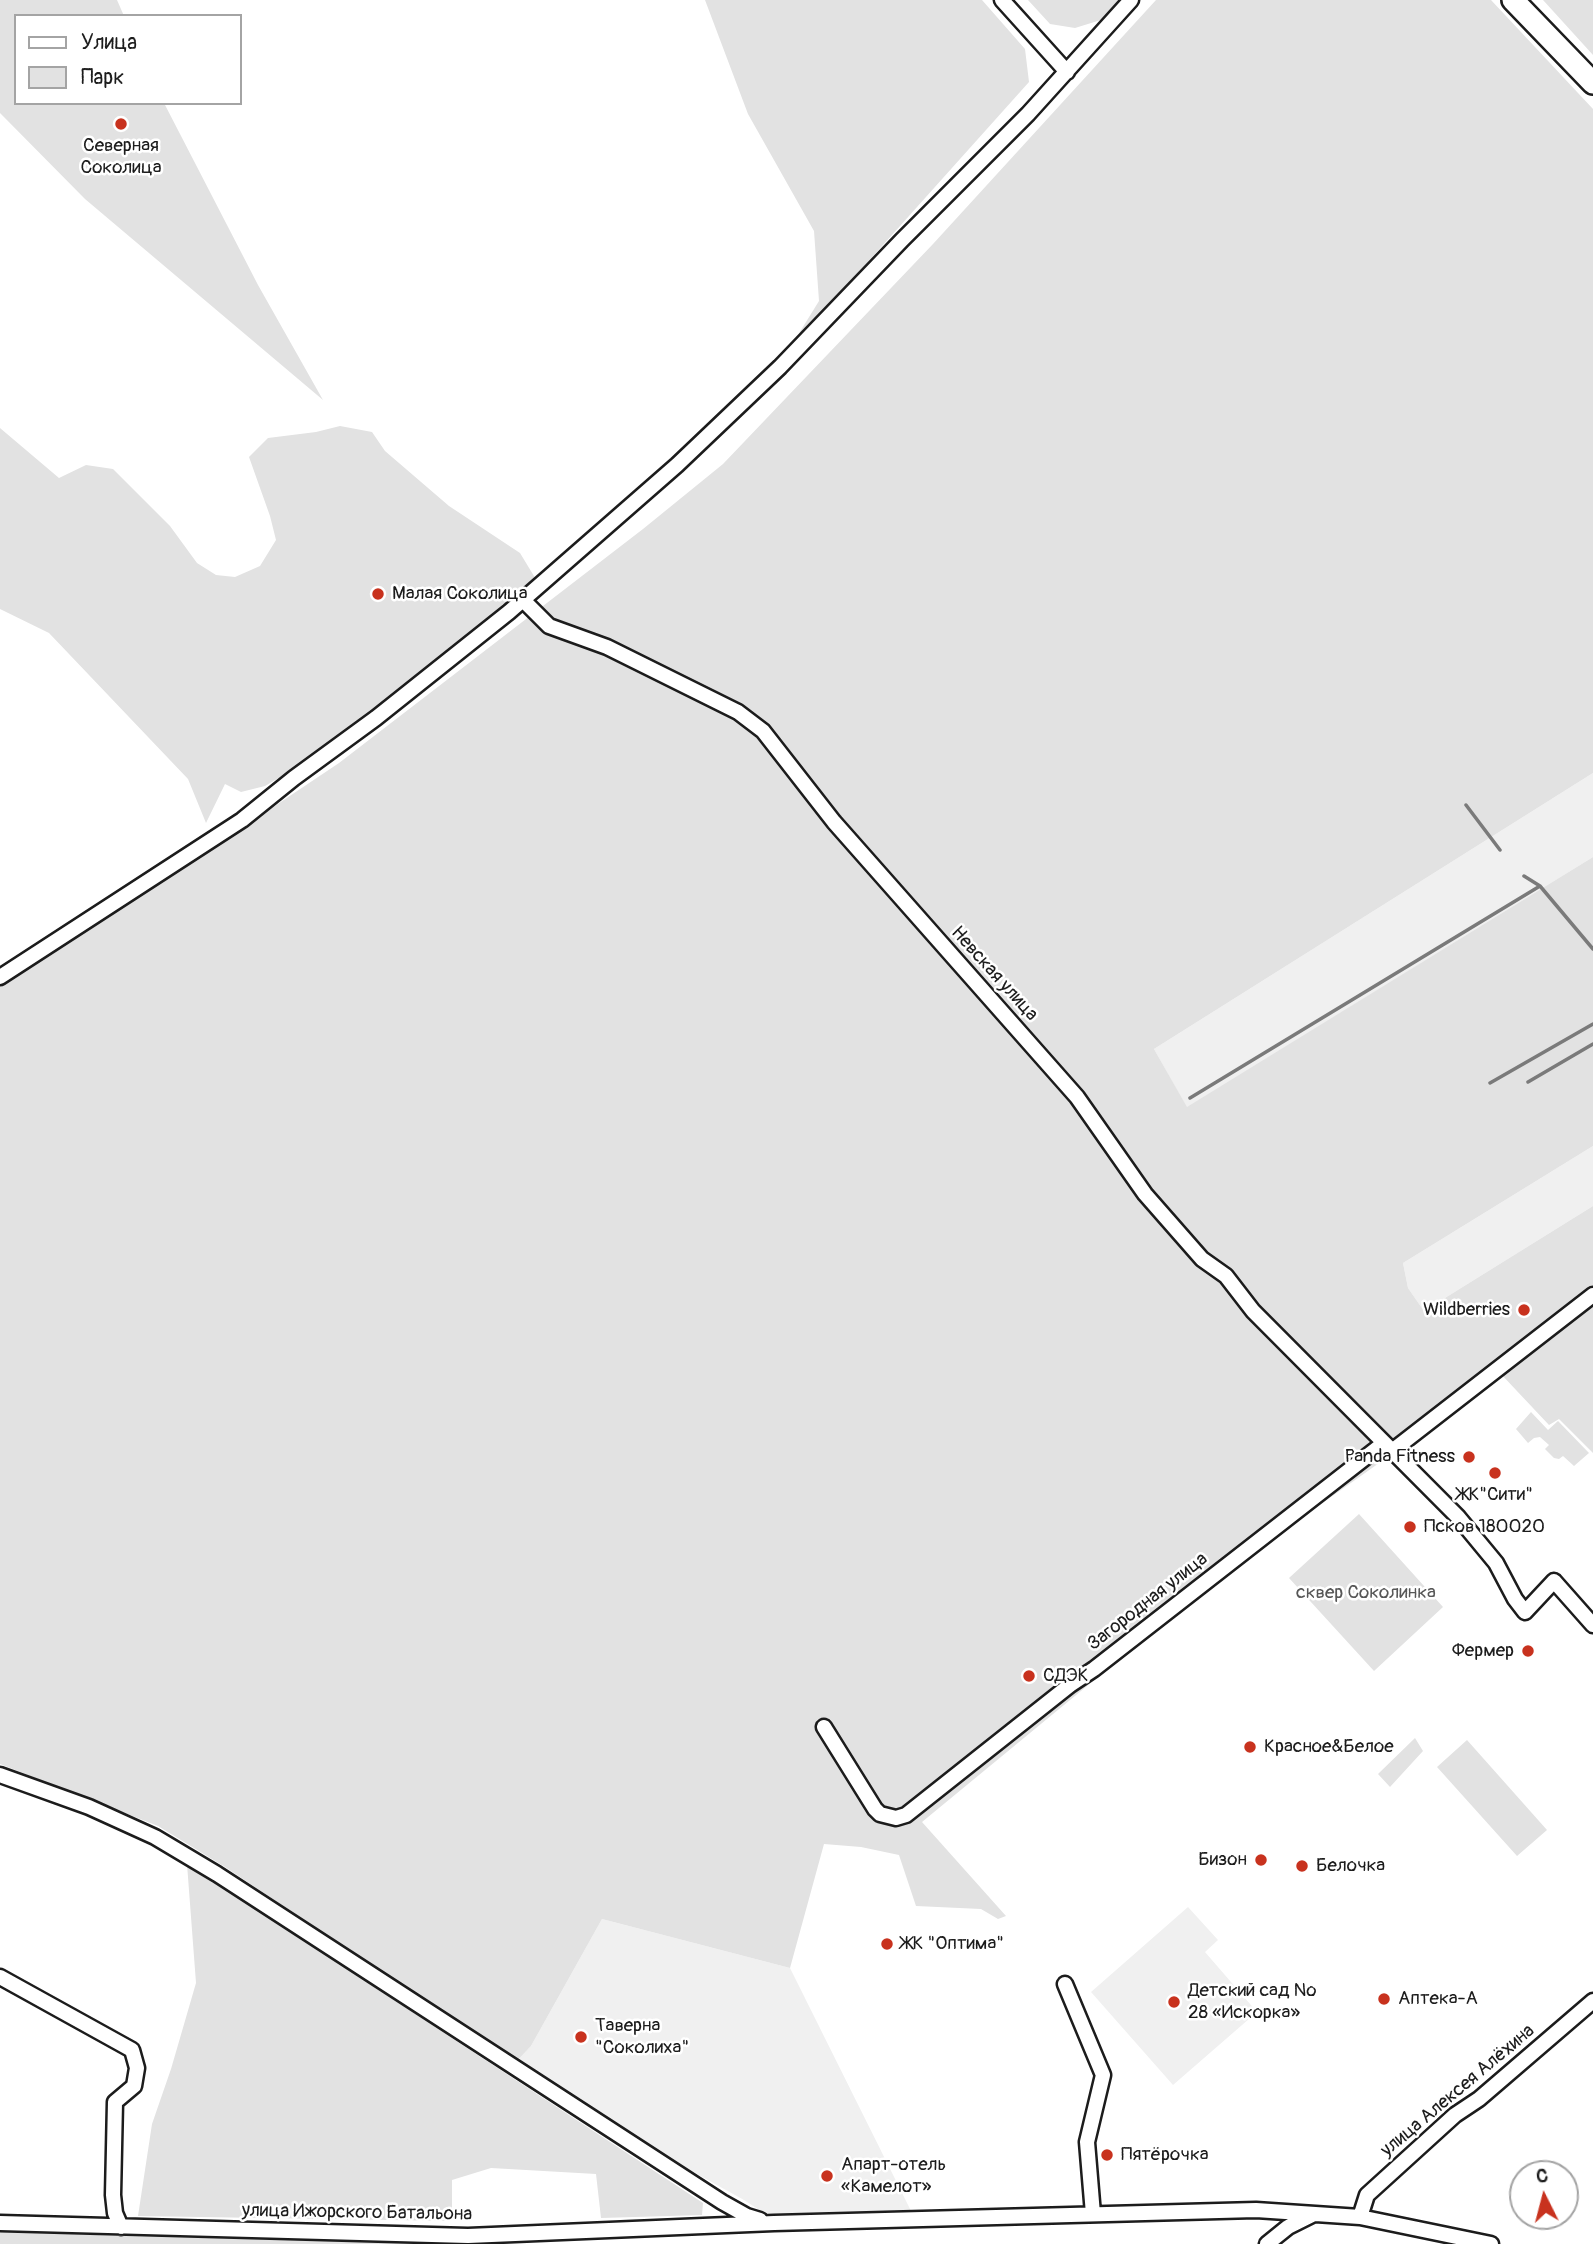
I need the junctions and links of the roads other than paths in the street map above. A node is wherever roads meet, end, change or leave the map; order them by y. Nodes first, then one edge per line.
1 (1002, 0) edge
2 (1131, 0) edge
3 (1513, 0) edge
4 (1067, 72) junction
5 (1593, 83) edge
6 (523, 600) junction
7 (0, 977) edge
8 (1593, 1295) edge
9 (1388, 1447) junction
10 (1593, 1625) edge
11 (824, 1727) dead end
12 (0, 1775) edge
13 (0, 1977) edge
14 (1065, 1984) dead end
15 (1593, 2001) edge
16 (722, 2202) junction
17 (1315, 2213) junction
18 (1093, 2214) junction
19 (1360, 2217) junction
20 (0, 2223) edge
21 (774, 2223) junction
22 (712, 2226) junction
23 (121, 2227) junction
24 (467, 2240) edge
25 (1267, 2244) edge
26 (1491, 2244) edge

1 - 4 street
2 - 4 street
3 - 5 highway
4 - 6 street
6 - 7 street
6 - 9 street, Невская улица
8 - 9 street, Загородная улица
9 - 10 street, Невская улица
9 - 11 street, Загородная улица
12 - 16 street
13 - 23 street
14 - 18 street
15 - 19 street, улица Алексея Алёхина
16 - 21 street
16 - 22 street
17 - 18 street, улица Ижорского Батальона
17 - 19 street, улица Ижорского Батальона
17 - 25 street
18 - 21 street, улица Ижорского Батальона
19 - 26 street, улица Ижорского Батальона
20 - 23 street, улица Ижорского Батальона
21 - 22 street, улица Ижорского Батальона
22 - 24 street, улица Ижорского Батальона
23 - 24 street, улица Ижорского Батальона

